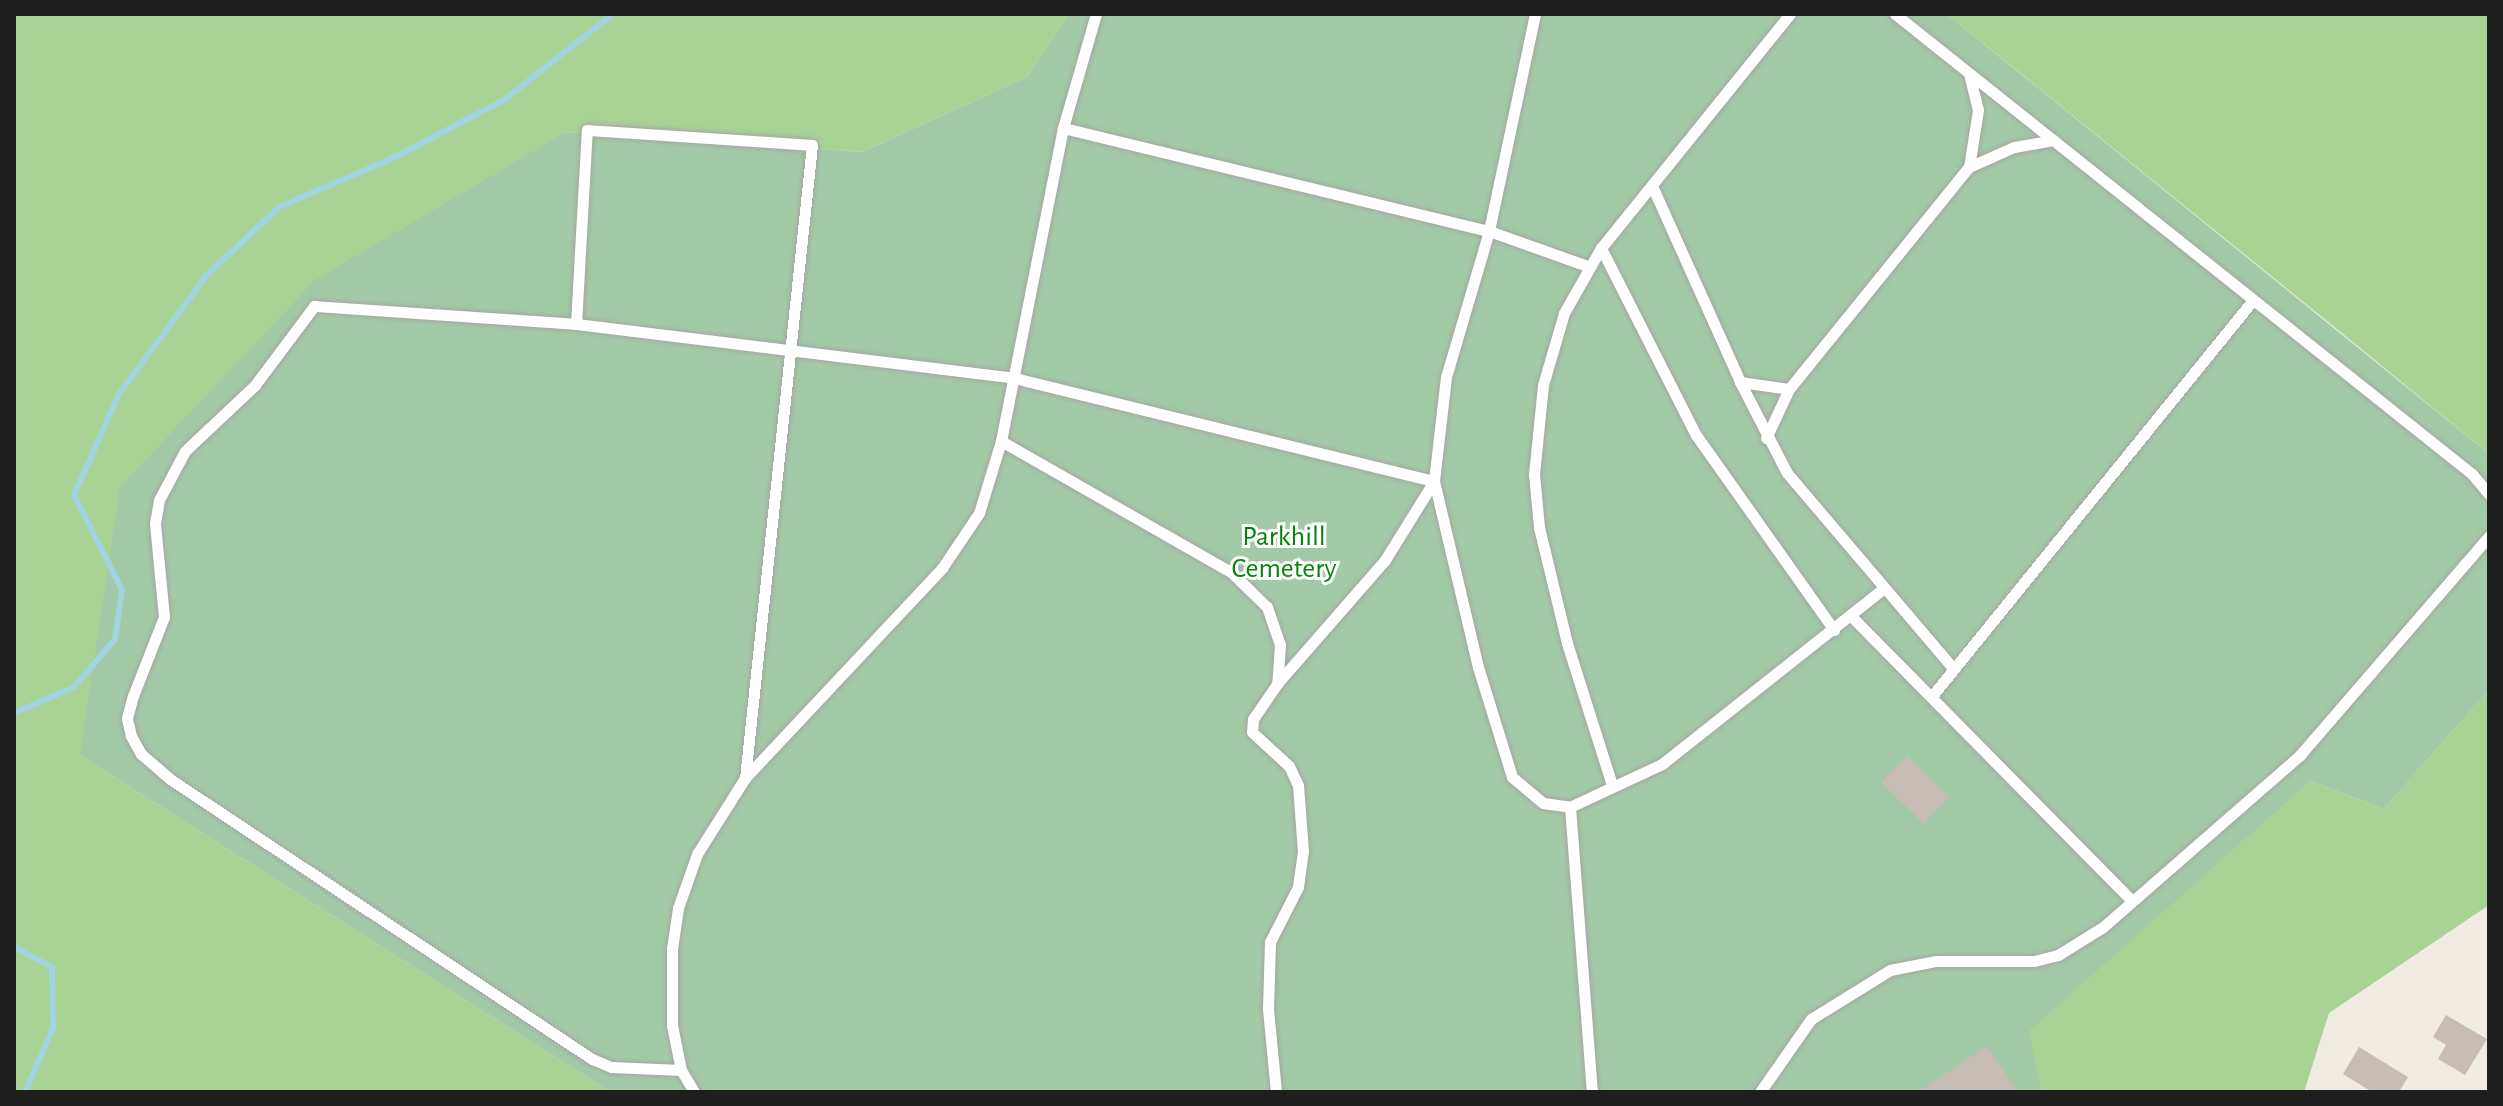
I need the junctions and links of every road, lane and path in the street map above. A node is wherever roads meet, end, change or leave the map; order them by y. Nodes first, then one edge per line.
1 (1096, 14) edge
2 (1535, 14) edge
3 (1790, 14) edge
4 (1895, 14) edge
5 (1970, 77) junction
6 (1063, 128) junction
7 (2053, 140) junction
8 (1969, 167) junction
9 (1653, 188) junction
10 (1489, 231) junction
11 (1601, 248) junction
12 (1590, 267) junction
13 (2253, 300) junction
14 (576, 324) junction
15 (787, 347) junction
16 (1014, 378) junction
17 (1740, 382) junction
18 (1789, 389) junction
19 (1766, 438) junction
20 (1001, 441) junction
21 (1434, 481) junction
22 (2489, 494) edge
23 (2489, 536) edge
24 (1883, 589) junction
25 (1851, 616) junction
26 (1834, 630) junction
27 (1952, 667) junction
28 (1277, 684) junction
29 (1932, 696) junction
30 (745, 778) junction
31 (1612, 785) junction
32 (1570, 807) junction
33 (2132, 901) junction
34 (681, 1070) junction
35 (694, 1092) edge
36 (1276, 1092) edge
37 (1592, 1092) edge
38 (1760, 1092) edge

1 - 6 lane
2 - 10 lane
3 - 9 lane
4 - 5 lane
5 - 7 lane
5 - 8 lane
6 - 10 lane
6 - 16 lane
7 - 8 lane
7 - 13 lane
8 - 18 lane
9 - 11 lane
9 - 17 lane
10 - 12 lane
10 - 21 lane
11 - 12 lane
11 - 26 lane
12 - 31 lane
13 - 22 lane
13 - 27 lane
14 - 15 lane
14 - 15 lane
14 - 34 lane
15 - 16 lane
15 - 30 lane
16 - 20 lane
16 - 21 lane
17 - 18 lane
17 - 19 lane
18 - 19 lane
19 - 24 lane
20 - 28 lane
20 - 30 lane
21 - 28 lane
21 - 32 lane
23 - 33 lane
24 - 25 lane
24 - 27 lane
25 - 26 lane
25 - 29 lane
26 - 31 lane
27 - 29 lane
28 - 36 lane
29 - 33 lane
30 - 34 lane
31 - 32 lane
32 - 37 lane
33 - 38 lane
34 - 35 lane

